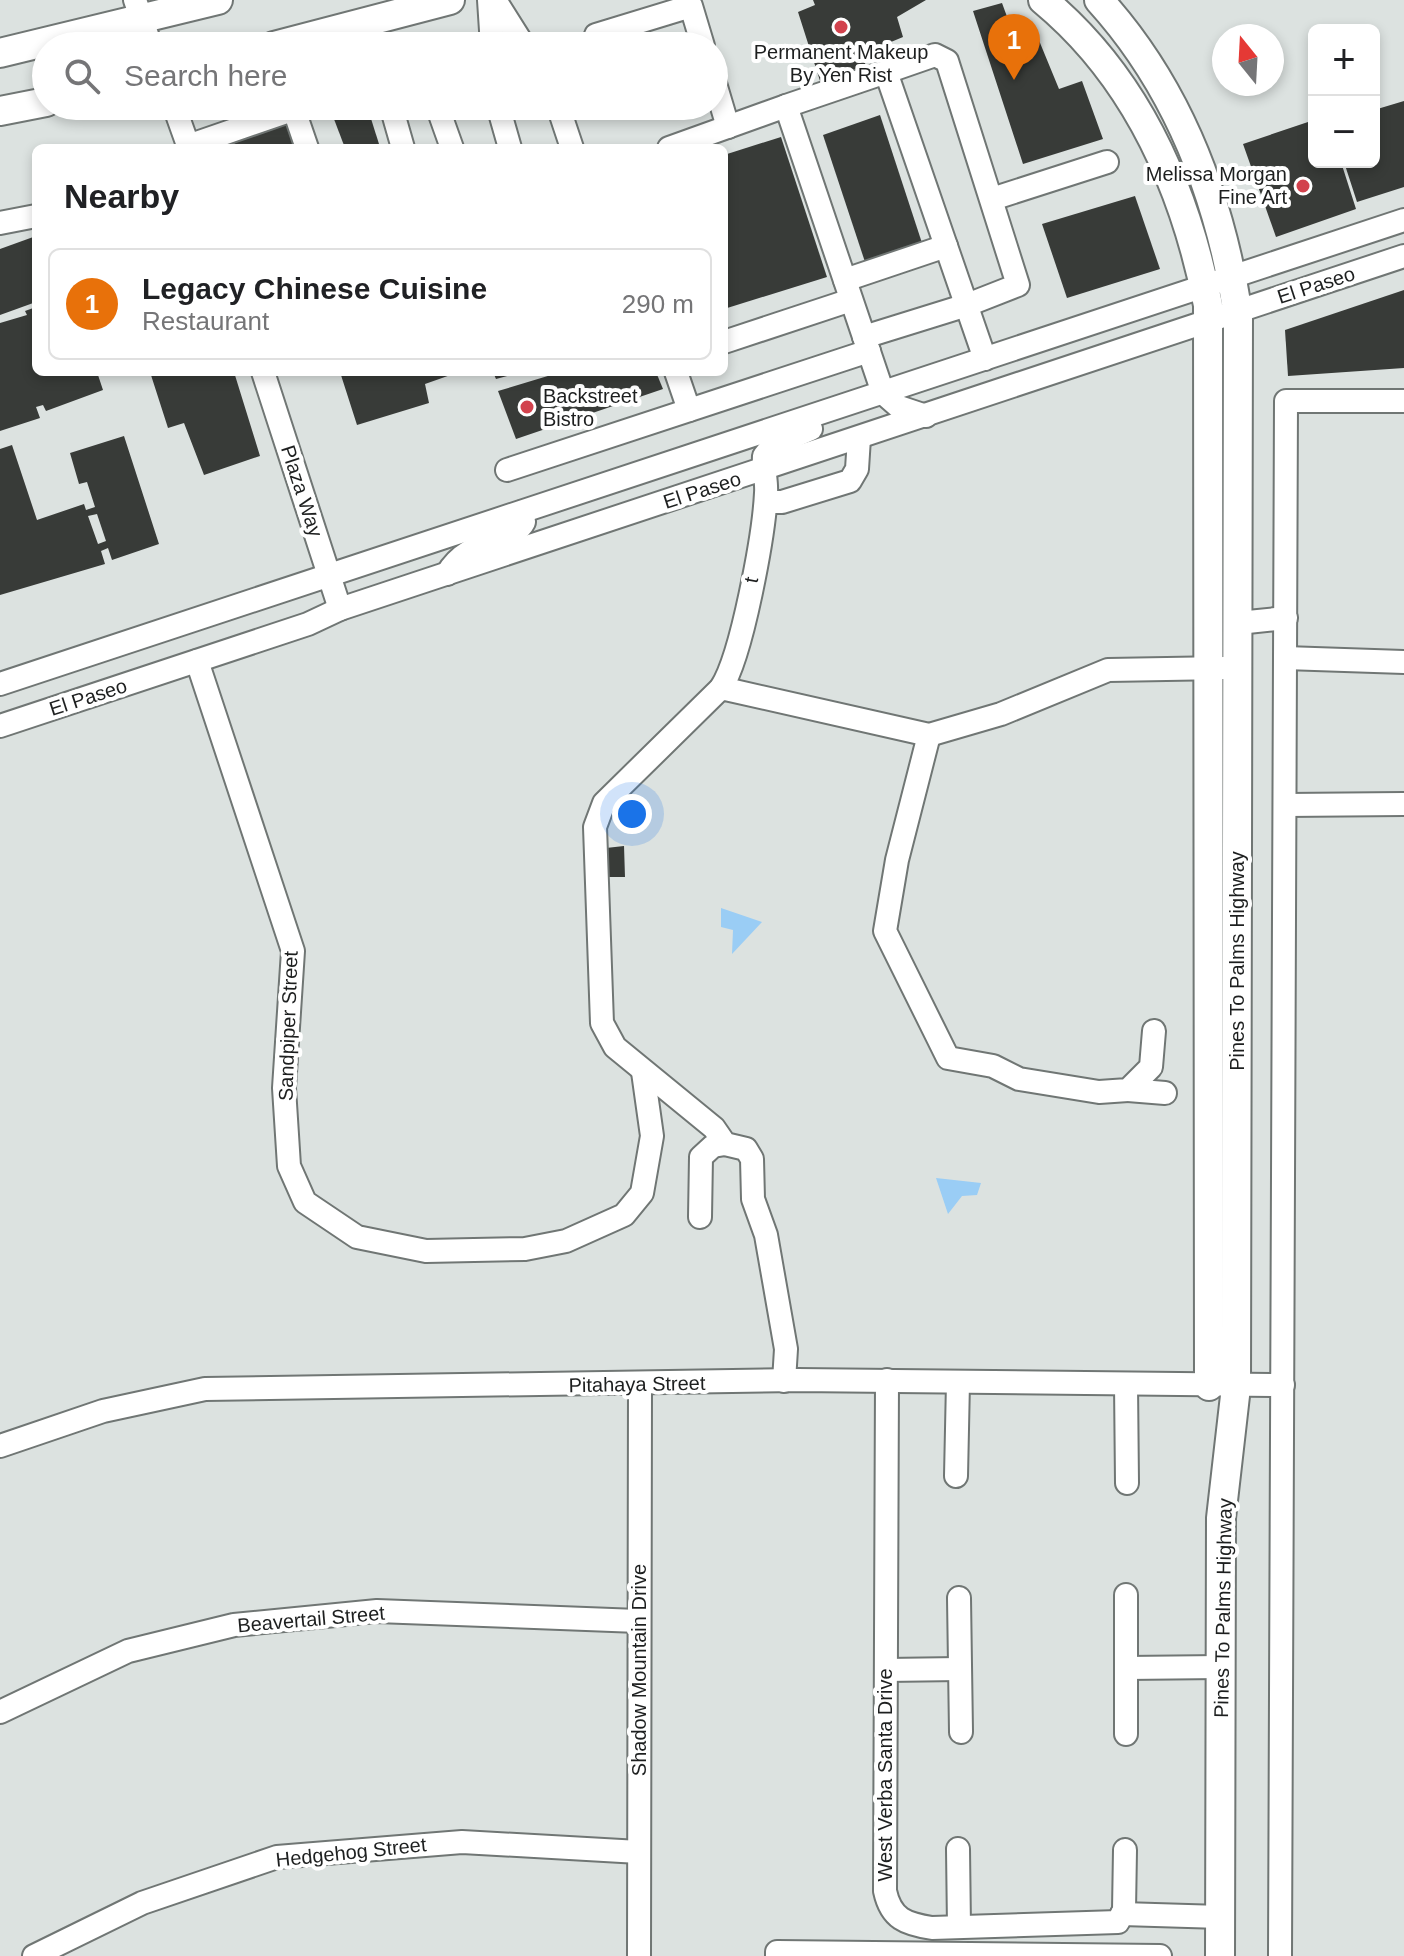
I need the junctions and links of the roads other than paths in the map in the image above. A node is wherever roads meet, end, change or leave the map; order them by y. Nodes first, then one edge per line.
1 (218, 0) edge
2 (450, 0) edge
3 (492, 0) edge
4 (1043, 0) edge
5 (1099, 0) edge
6 (142, 22) edge
7 (96, 32) edge
8 (328, 32) edge
9 (492, 32) edge
10 (514, 32) edge
11 (606, 32) edge
12 (699, 32) edge
13 (32, 46) edge
14 (0, 53) edge
15 (886, 72) junction
16 (32, 105) edge
17 (786, 106) junction
18 (0, 111) edge
19 (179, 120) edge
20 (264, 120) edge
21 (297, 120) edge
22 (395, 120) edge
23 (442, 120) edge
24 (502, 120) edge
25 (563, 120) edge
26 (726, 120) edge
27 (728, 127) junction
28 (187, 144) edge
29 (196, 144) edge
30 (306, 144) edge
31 (402, 144) edge
32 (451, 144) edge
33 (509, 144) edge
34 (571, 144) edge
35 (680, 144) edge
36 (1107, 162) dead end
37 (992, 199) junction
38 (32, 217) edge
39 (1404, 220) edge
40 (0, 223) edge
41 (946, 246) junction
42 (1404, 256) edge
43 (1233, 279) junction
44 (848, 290) junction
45 (967, 305) junction
46 (1207, 305) junction
47 (1238, 314) junction
48 (728, 340) edge
49 (866, 344) junction
50 (985, 359) junction
51 (264, 376) edge
52 (677, 376) edge
53 (879, 394) junction
54 (1404, 401) edge
55 (689, 410) junction
56 (926, 416) junction
57 (859, 438) junction
58 (507, 470) dead end
59 (763, 470) junction
60 (766, 502) junction
61 (522, 512) junction
62 (446, 575) junction
63 (330, 576) junction
64 (340, 609) junction
65 (1286, 618) junction
66 (1238, 623) junction
67 (1285, 658) junction
68 (197, 661) junction
69 (1404, 662) edge
70 (1208, 668) junction
71 (1238, 668) junction
72 (0, 684) edge
73 (721, 688) junction
74 (0, 726) edge
75 (929, 735) junction
76 (1404, 804) edge
77 (1285, 805) junction
78 (1154, 1031) dead end
79 (643, 1072) junction
80 (1128, 1090) junction
81 (1165, 1093) dead end
82 (679, 1100) junction
83 (651, 1116) junction
84 (725, 1144) junction
85 (700, 1217) dead end
86 (887, 1380) junction
87 (784, 1381) junction
88 (958, 1382) junction
89 (640, 1384) junction
90 (1126, 1384) junction
91 (1283, 1385) junction
92 (1223, 1386) junction
93 (0, 1446) edge
94 (956, 1476) dead end
95 (1127, 1483) dead end
96 (1126, 1595) dead end
97 (959, 1598) dead end
98 (638, 1621) junction
99 (1221, 1667) junction
100 (1126, 1668) junction
101 (960, 1669) junction
102 (886, 1670) junction
103 (0, 1712) edge
104 (961, 1732) dead end
105 (1126, 1734) dead end
106 (958, 1849) dead end
107 (1125, 1850) dead end
108 (639, 1852) junction
109 (1122, 1914) junction
110 (1221, 1917) junction
111 (959, 1927) junction
112 (34, 1956) edge
113 (639, 1956) edge
114 (777, 1956) edge
115 (1160, 1956) edge
116 (1220, 1956) edge
117 (1280, 1956) edge

1 - 6 main road
2 - 8 main road
3 - 9 street
3 - 10 street
4 - 46 main road, Pines To Palms Highway
5 - 43 main road, Pines To Palms Highway
6 - 7 main road
11 - 12 street
13 - 14 main road
15 - 17 street
15 - 37 street
15 - 41 street
16 - 18 main road
17 - 27 street
17 - 44 street
19 - 28 street
20 - 29 street
21 - 30 street
22 - 31 street
23 - 32 street
24 - 33 street
25 - 34 street
26 - 27 street
27 - 35 street
36 - 37 street
37 - 45 street
38 - 40 street
39 - 43 street, El Paseo
41 - 44 street
41 - 45 street
42 - 47 street, El Paseo
43 - 46 street
43 - 47 main road, Pines To Palms Highway
44 - 48 street
44 - 49 street
45 - 49 street
45 - 50 street
46 - 47 street, El Paseo
46 - 50 street, El Paseo
46 - 56 street, El Paseo
46 - 70 main road, Pines To Palms Highway
47 - 66 main road, Pines To Palms Highway
49 - 53 street
49 - 55 street
50 - 53 street, El Paseo
51 - 63 street, Plaza Way
52 - 55 street
53 - 56 street
53 - 59 street
53 - 61 street, El Paseo
54 - 65 street
55 - 58 street
56 - 57 street, El Paseo
57 - 59 street, El Paseo
57 - 60 street
59 - 60 street, t
59 - 62 street, El Paseo
60 - 73 street, t
61 - 62 street
61 - 63 street, El Paseo
62 - 64 street, El Paseo
63 - 64 street, Plaza Way
63 - 72 street, El Paseo
64 - 68 street, El Paseo
65 - 66 street
65 - 67 street
66 - 71 main road, Pines To Palms Highway
67 - 69 street
67 - 77 street
68 - 74 street, El Paseo
68 - 83 street, Sandpiper Street
70 - 71 street
70 - 75 street
70 - 92 main road, Pines To Palms Highway
71 - 92 main road, Pines To Palms Highway
73 - 75 street
73 - 79 street
75 - 80 street
76 - 77 street
77 - 91 street
78 - 80 street
79 - 82 street
79 - 83 street, Sandpiper Street
80 - 81 street
82 - 83 street
82 - 84 street
84 - 85 street
84 - 87 street
86 - 87 street, Pitahaya Street
86 - 88 street, Pitahaya Street
86 - 102 street, West Verba Santa Drive
87 - 89 street, Pitahaya Street
88 - 90 street, Pitahaya Street
88 - 94 street
89 - 93 street, Pitahaya Street
89 - 98 street, Shadow Mountain Drive
90 - 92 street, Pitahaya Street
90 - 95 street
91 - 92 street, Pitahaya Street
91 - 117 street
92 - 99 main road, Pines To Palms Highway
96 - 100 street
97 - 101 street
98 - 103 street, Beavertail Street
98 - 108 street, Shadow Mountain Drive
99 - 100 street
99 - 110 main road, Pines To Palms Highway
100 - 105 street
101 - 102 street
101 - 104 street
102 - 111 street, West Verba Santa Drive
106 - 111 street
107 - 109 street
108 - 112 street, Hedgehog Street
108 - 113 street, Shadow Mountain Drive
109 - 110 street, West Verba Santa Drive
109 - 111 street, West Verba Santa Drive
110 - 116 main road, Pines To Palms Highway
114 - 115 street

